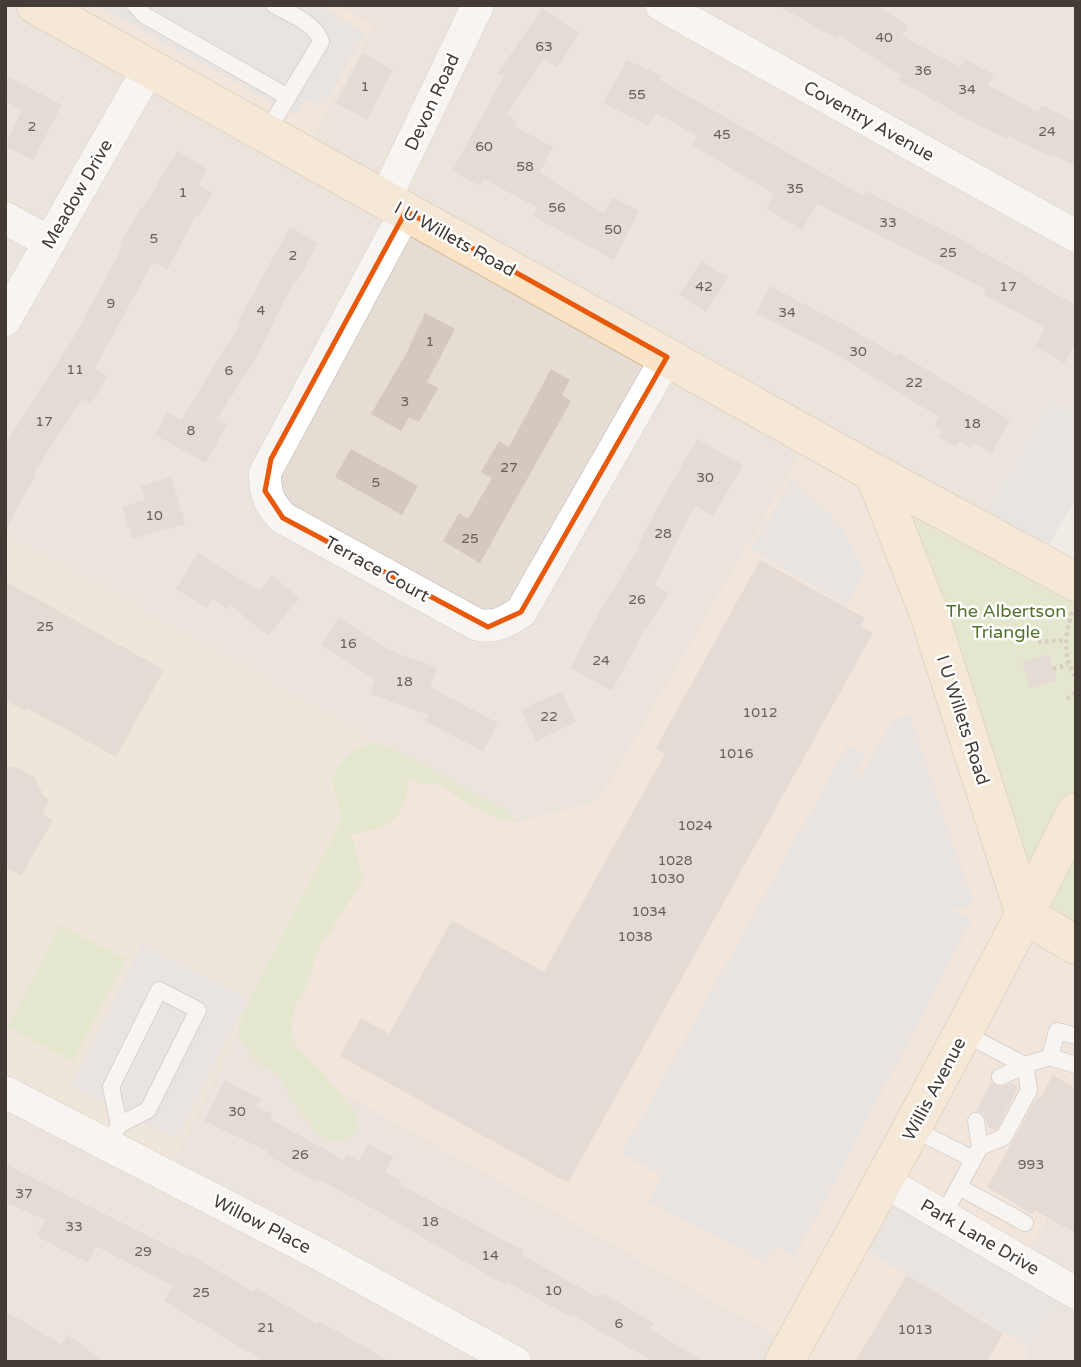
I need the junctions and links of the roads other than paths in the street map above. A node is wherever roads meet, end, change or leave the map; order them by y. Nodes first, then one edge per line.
1 (36, 5) edge
2 (135, 5) edge
3 (274, 5) edge
4 (478, 5) edge
5 (662, 5) edge
6 (149, 68) junction
7 (288, 97) junction
8 (266, 133) junction
9 (396, 205) junction
10 (5, 218) edge
11 (1076, 236) edge
12 (49, 242) junction
13 (5, 320) edge
14 (667, 357) junction
15 (874, 473) junction
16 (1074, 595) edge
17 (1076, 812) edge
18 (1025, 915) junction
19 (1076, 944) edge
20 (963, 1033) junction
21 (1076, 1036) edge
22 (1050, 1057) junction
23 (1025, 1065) junction
24 (1076, 1065) edge
25 (1000, 1077) dead end
26 (5, 1092) edge
27 (976, 1121) dead end
28 (913, 1129) junction
29 (113, 1135) junction
30 (976, 1153) junction
31 (885, 1182) junction
32 (959, 1187) junction
33 (943, 1216) junction
34 (1025, 1223) dead end
35 (1076, 1293) edge
36 (515, 1362) edge
37 (784, 1362) edge

1 - 6 main road, I U Willets Road
2 - 7 lane
3 - 7 lane
4 - 9 street, Devon Road
5 - 11 street, Coventry Avenue
6 - 8 main road, I U Willets Road
6 - 12 street, Meadow Drive
7 - 8 lane
8 - 9 main road, I U Willets Road
9 - 14 main road, I U Willets Road
9 - 14 street, Terrace Court
10 - 12 street
12 - 13 street, Meadow Drive
14 - 15 main road, I U Willets Road
15 - 16 main road, I U Willets Road
15 - 18 main road, I U Willets Road
17 - 18 main road, Willis Avenue
18 - 19 main road
18 - 20 main road, Willis Avenue
20 - 23 lane
20 - 28 main road, Willis Avenue
21 - 22 lane
22 - 23 lane
22 - 24 lane
23 - 25 lane
23 - 30 lane
26 - 29 street, Willow Place
27 - 30 lane
28 - 30 lane
28 - 31 main road, Willis Avenue
29 - 29 lane
29 - 36 street, Willow Place
30 - 32 lane
31 - 33 street, Park Lane Drive
31 - 37 main road, Willis Avenue
32 - 33 lane
32 - 34 lane
33 - 35 street, Park Lane Drive

